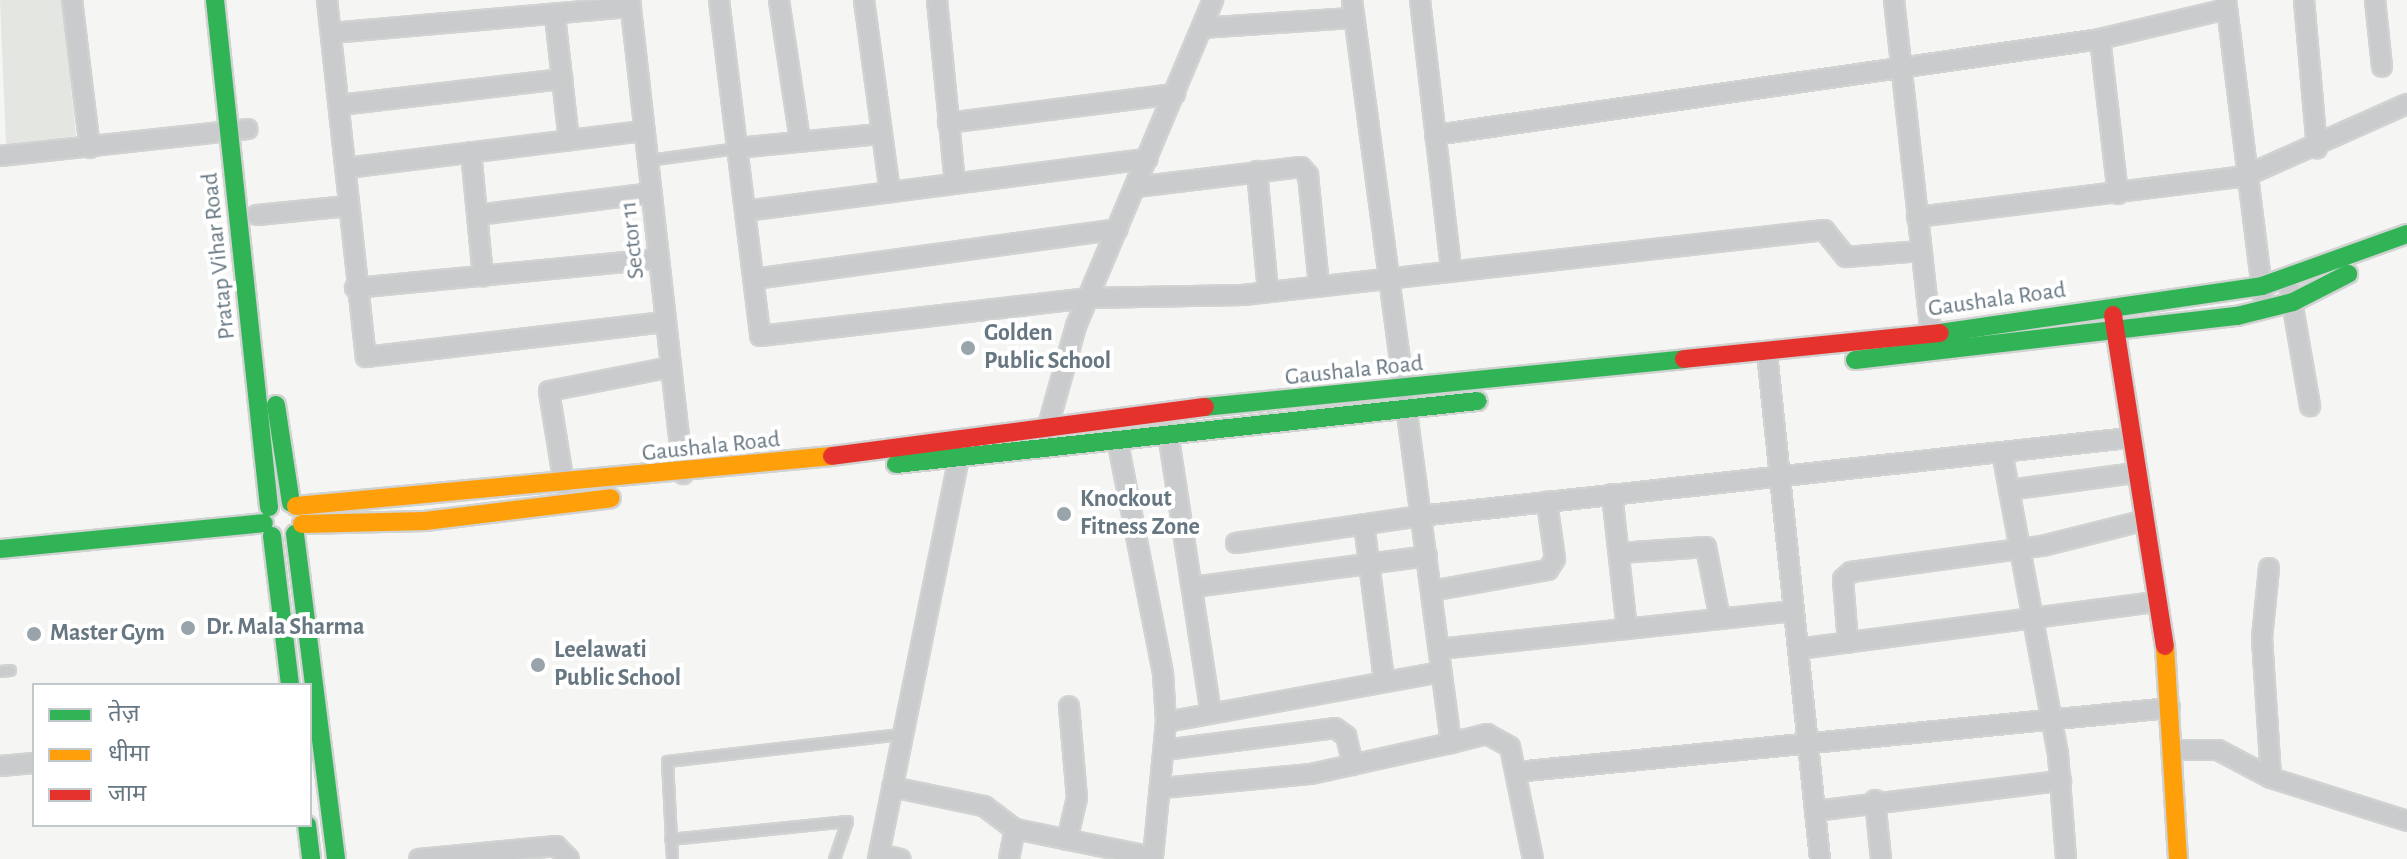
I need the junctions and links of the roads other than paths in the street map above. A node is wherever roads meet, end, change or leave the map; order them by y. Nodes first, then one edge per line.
1 (72, 0) edge
2 (215, 0) edge
3 (233, 0) edge
4 (327, 0) edge
5 (719, 0) edge
6 (779, 0) edge
7 (864, 0) edge
8 (937, 0) edge
9 (1213, 0) edge
10 (1420, 0) edge
11 (1894, 0) edge
12 (2304, 0) edge
13 (2375, 0) edge
14 (630, 4) edge
15 (2227, 5) edge
16 (1353, 9) edge
17 (555, 16) junction
18 (1202, 28) junction
19 (332, 33) junction
20 (2100, 39) junction
21 (1900, 64) junction
22 (2382, 67) dead end
23 (562, 79) junction
24 (1175, 94) junction
25 (2407, 104) edge
26 (340, 105) junction
27 (948, 123) junction
28 (239, 130) junction
29 (645, 131) junction
30 (880, 134) junction
31 (1435, 135) junction
32 (569, 140) junction
33 (800, 141) junction
34 (90, 148) junction
35 (737, 148) junction
36 (2317, 148) junction
37 (471, 152) junction
38 (0, 156) edge
39 (1148, 159) junction
40 (648, 160) junction
41 (346, 168) junction
42 (1257, 171) junction
43 (2245, 176) junction
44 (955, 184) junction
45 (1136, 187) junction
46 (890, 192) junction
47 (651, 193) junction
48 (2118, 194) junction
49 (349, 206) junction
50 (745, 211) junction
51 (257, 215) junction
52 (477, 215) junction
53 (1917, 217) junction
54 (1118, 229) junction
55 (2407, 234) edge
56 (2407, 250) edge
57 (1921, 251) junction
58 (657, 259) junction
59 (1451, 269) junction
60 (483, 276) junction
61 (1386, 278) junction
62 (2287, 278) junction
63 (754, 279) junction
64 (1319, 286) junction
65 (2262, 286) junction
66 (355, 288) junction
67 (1268, 292) junction
68 (1088, 298) junction
69 (2293, 302) junction
70 (2112, 308) junction
71 (2266, 310) junction
72 (666, 322) junction
73 (2115, 331) junction
74 (1932, 334) junction
75 (1933, 353) junction
76 (1768, 360) junction
77 (671, 367) junction
78 (1406, 399) junction
79 (2310, 406) dead end
80 (1048, 423) junction
81 (1168, 433) junction
82 (963, 437) junction
83 (1117, 438) junction
84 (2129, 438) junction
85 (1043, 447) junction
86 (2002, 452) junction
87 (959, 457) junction
88 (2134, 473) junction
89 (683, 474) junction
90 (1781, 476) junction
91 (564, 484) junction
92 (2009, 490) junction
93 (1612, 494) junction
94 (1547, 502) junction
95 (1420, 516) junction
96 (296, 517) junction
97 (2142, 521) junction
98 (268, 522) junction
99 (1364, 524) junction
100 (1236, 543) dead end
101 (0, 549) edge
102 (2019, 550) junction
103 (1620, 553) junction
104 (1427, 556) junction
105 (1368, 564) junction
106 (2269, 568) dead end
107 (1193, 587) junction
108 (1431, 591) junction
109 (2156, 602) junction
110 (1794, 611) junction
111 (2031, 618) junction
112 (1720, 619) junction
113 (1627, 629) junction
114 (1848, 643) junction
115 (1439, 649) junction
116 (1798, 649) junction
117 (1442, 672) junction
118 (1384, 680) junction
119 (290, 683) edge
120 (1069, 706) dead end
121 (2170, 708) junction
122 (1211, 713) junction
123 (2050, 719) junction
124 (1166, 722) junction
125 (903, 734) junction
126 (1807, 742) junction
127 (1451, 743) junction
128 (1164, 750) junction
129 (2173, 750) junction
130 (32, 763) edge
131 (1353, 765) junction
132 (0, 766) edge
133 (1516, 772) junction
134 (2271, 778) junction
135 (2061, 781) junction
136 (892, 787) junction
137 (1162, 788) junction
138 (1875, 800) junction
139 (1815, 811) junction
140 (2407, 821) edge
141 (307, 827) edge
142 (1015, 829) junction
143 (670, 839) junction
144 (1067, 840) junction
145 (497, 855) edge
146 (878, 857) edge
147 (1153, 858) edge
148 (311, 859) edge
149 (336, 859) edge
150 (419, 859) edge
151 (569, 859) edge
152 (672, 859) edge
153 (834, 859) edge
154 (900, 859) edge
155 (1009, 859) edge
156 (1533, 859) edge
157 (1820, 859) edge
158 (1881, 859) edge
159 (2066, 859) edge
160 (2178, 859) edge

1 - 34 street
2 - 28 street, Pratap Vihar Road
3 - 28 street, Pratap Vihar Road
4 - 19 street
5 - 35 street
6 - 33 street
7 - 30 street
8 - 27 street
9 - 18 street
10 - 31 street
11 - 21 street
12 - 36 street
13 - 22 street
14 - 17 street
14 - 29 street, Sector 11
15 - 20 street
15 - 43 street
16 - 18 street
16 - 61 street
17 - 19 street
17 - 23 street
18 - 24 street
19 - 26 street
20 - 21 street
20 - 48 street
21 - 31 street
21 - 53 street
23 - 26 street
23 - 32 street
24 - 27 street
24 - 39 street
25 - 36 street
26 - 41 street
27 - 44 street
28 - 34 street
28 - 51 street, Pratap Vihar Road
28 - 98 street, Pratap Vihar Road
29 - 32 street
29 - 40 street, Sector 11
30 - 33 street
30 - 46 street
31 - 59 street
32 - 37 street
33 - 35 street
34 - 38 street
35 - 40 lane
35 - 50 street
36 - 43 street
37 - 41 street
37 - 52 street
39 - 44 street
39 - 45 street
40 - 47 street, Sector 11
41 - 49 street
42 - 45 street
42 - 64 street
42 - 67 street
43 - 48 street
43 - 65 street
44 - 46 street
45 - 54 street
46 - 50 street
47 - 52 street
47 - 58 street, Sector 11
48 - 53 street
49 - 51 street
49 - 66 street
50 - 63 street
51 - 96 street, Pratap Vihar Road
52 - 60 street
53 - 57 street
54 - 63 street
54 - 68 street
55 - 62 street, Gaushala Road
56 - 69 street, Gaushala Road
57 - 59 street
57 - 74 street
58 - 60 street
58 - 72 street, Sector 11
59 - 61 street
60 - 66 street
61 - 64 street
61 - 78 street
62 - 65 street, Gaushala Road
62 - 69 street
63 - 68 street
64 - 67 street
65 - 70 street, Gaushala Road
65 - 71 street
66 - 72 street
67 - 68 street
68 - 80 street
69 - 71 street, Gaushala Road
69 - 79 street
70 - 73 street
70 - 74 street, Gaushala Road
71 - 73 street, Gaushala Road
72 - 77 street, Sector 11
73 - 75 street, Gaushala Road
73 - 84 street
74 - 75 street
74 - 76 street, Gaushala Road
75 - 76 street, Gaushala Road
76 - 78 street, Gaushala Road
76 - 90 street
77 - 89 street, Sector 11
77 - 91 street
78 - 80 street, Gaushala Road
78 - 81 street, Gaushala Road
78 - 95 street
80 - 82 street, Gaushala Road
80 - 85 street
81 - 83 street, Gaushala Road
81 - 107 street
82 - 87 street
82 - 89 street, Gaushala Road
83 - 85 street, Gaushala Road
83 - 124 street
84 - 86 street
84 - 88 street
85 - 87 street, Gaushala Road
86 - 90 street
86 - 92 street
87 - 96 street, Gaushala Road
87 - 125 street
88 - 92 street
88 - 97 street
89 - 91 street, Gaushala Road
90 - 93 street
90 - 110 street
91 - 96 street, Gaushala Road
92 - 102 street
93 - 94 street
93 - 103 street
94 - 95 street
94 - 108 street
95 - 99 street
95 - 104 street
96 - 98 street
96 - 98 street
96 - 149 street, Pratap Vihar Road
97 - 102 street
97 - 109 street
98 - 101 street
98 - 119 street, Pratap Vihar Road
99 - 100 street
99 - 105 street
102 - 111 street
102 - 114 street
103 - 112 street
103 - 113 street
104 - 105 street
104 - 108 street
105 - 107 street
105 - 118 street
106 - 134 street
107 - 122 street
108 - 115 street
109 - 111 street
109 - 121 street
110 - 112 street
110 - 116 street
111 - 114 street
111 - 123 street
112 - 113 street
113 - 115 street
114 - 116 street
115 - 117 street
116 - 126 street
117 - 118 street
117 - 127 street
118 - 122 street
120 - 144 street
121 - 123 street
121 - 129 street
122 - 124 street
123 - 126 street
123 - 135 street
124 - 128 street
125 - 136 street
125 - 143 lane
126 - 133 street
126 - 139 street
127 - 131 street
127 - 133 street
128 - 131 street
128 - 137 street
129 - 134 street
129 - 160 street
130 - 132 street
131 - 137 street
133 - 156 street
134 - 140 street
135 - 138 street
135 - 159 street
136 - 142 street
136 - 146 street
137 - 147 street
138 - 139 street
138 - 158 street
139 - 157 street
141 - 148 street
142 - 144 street
142 - 155 street
143 - 152 lane
143 - 153 lane
144 - 147 street
145 - 150 street
145 - 151 street
146 - 154 street

